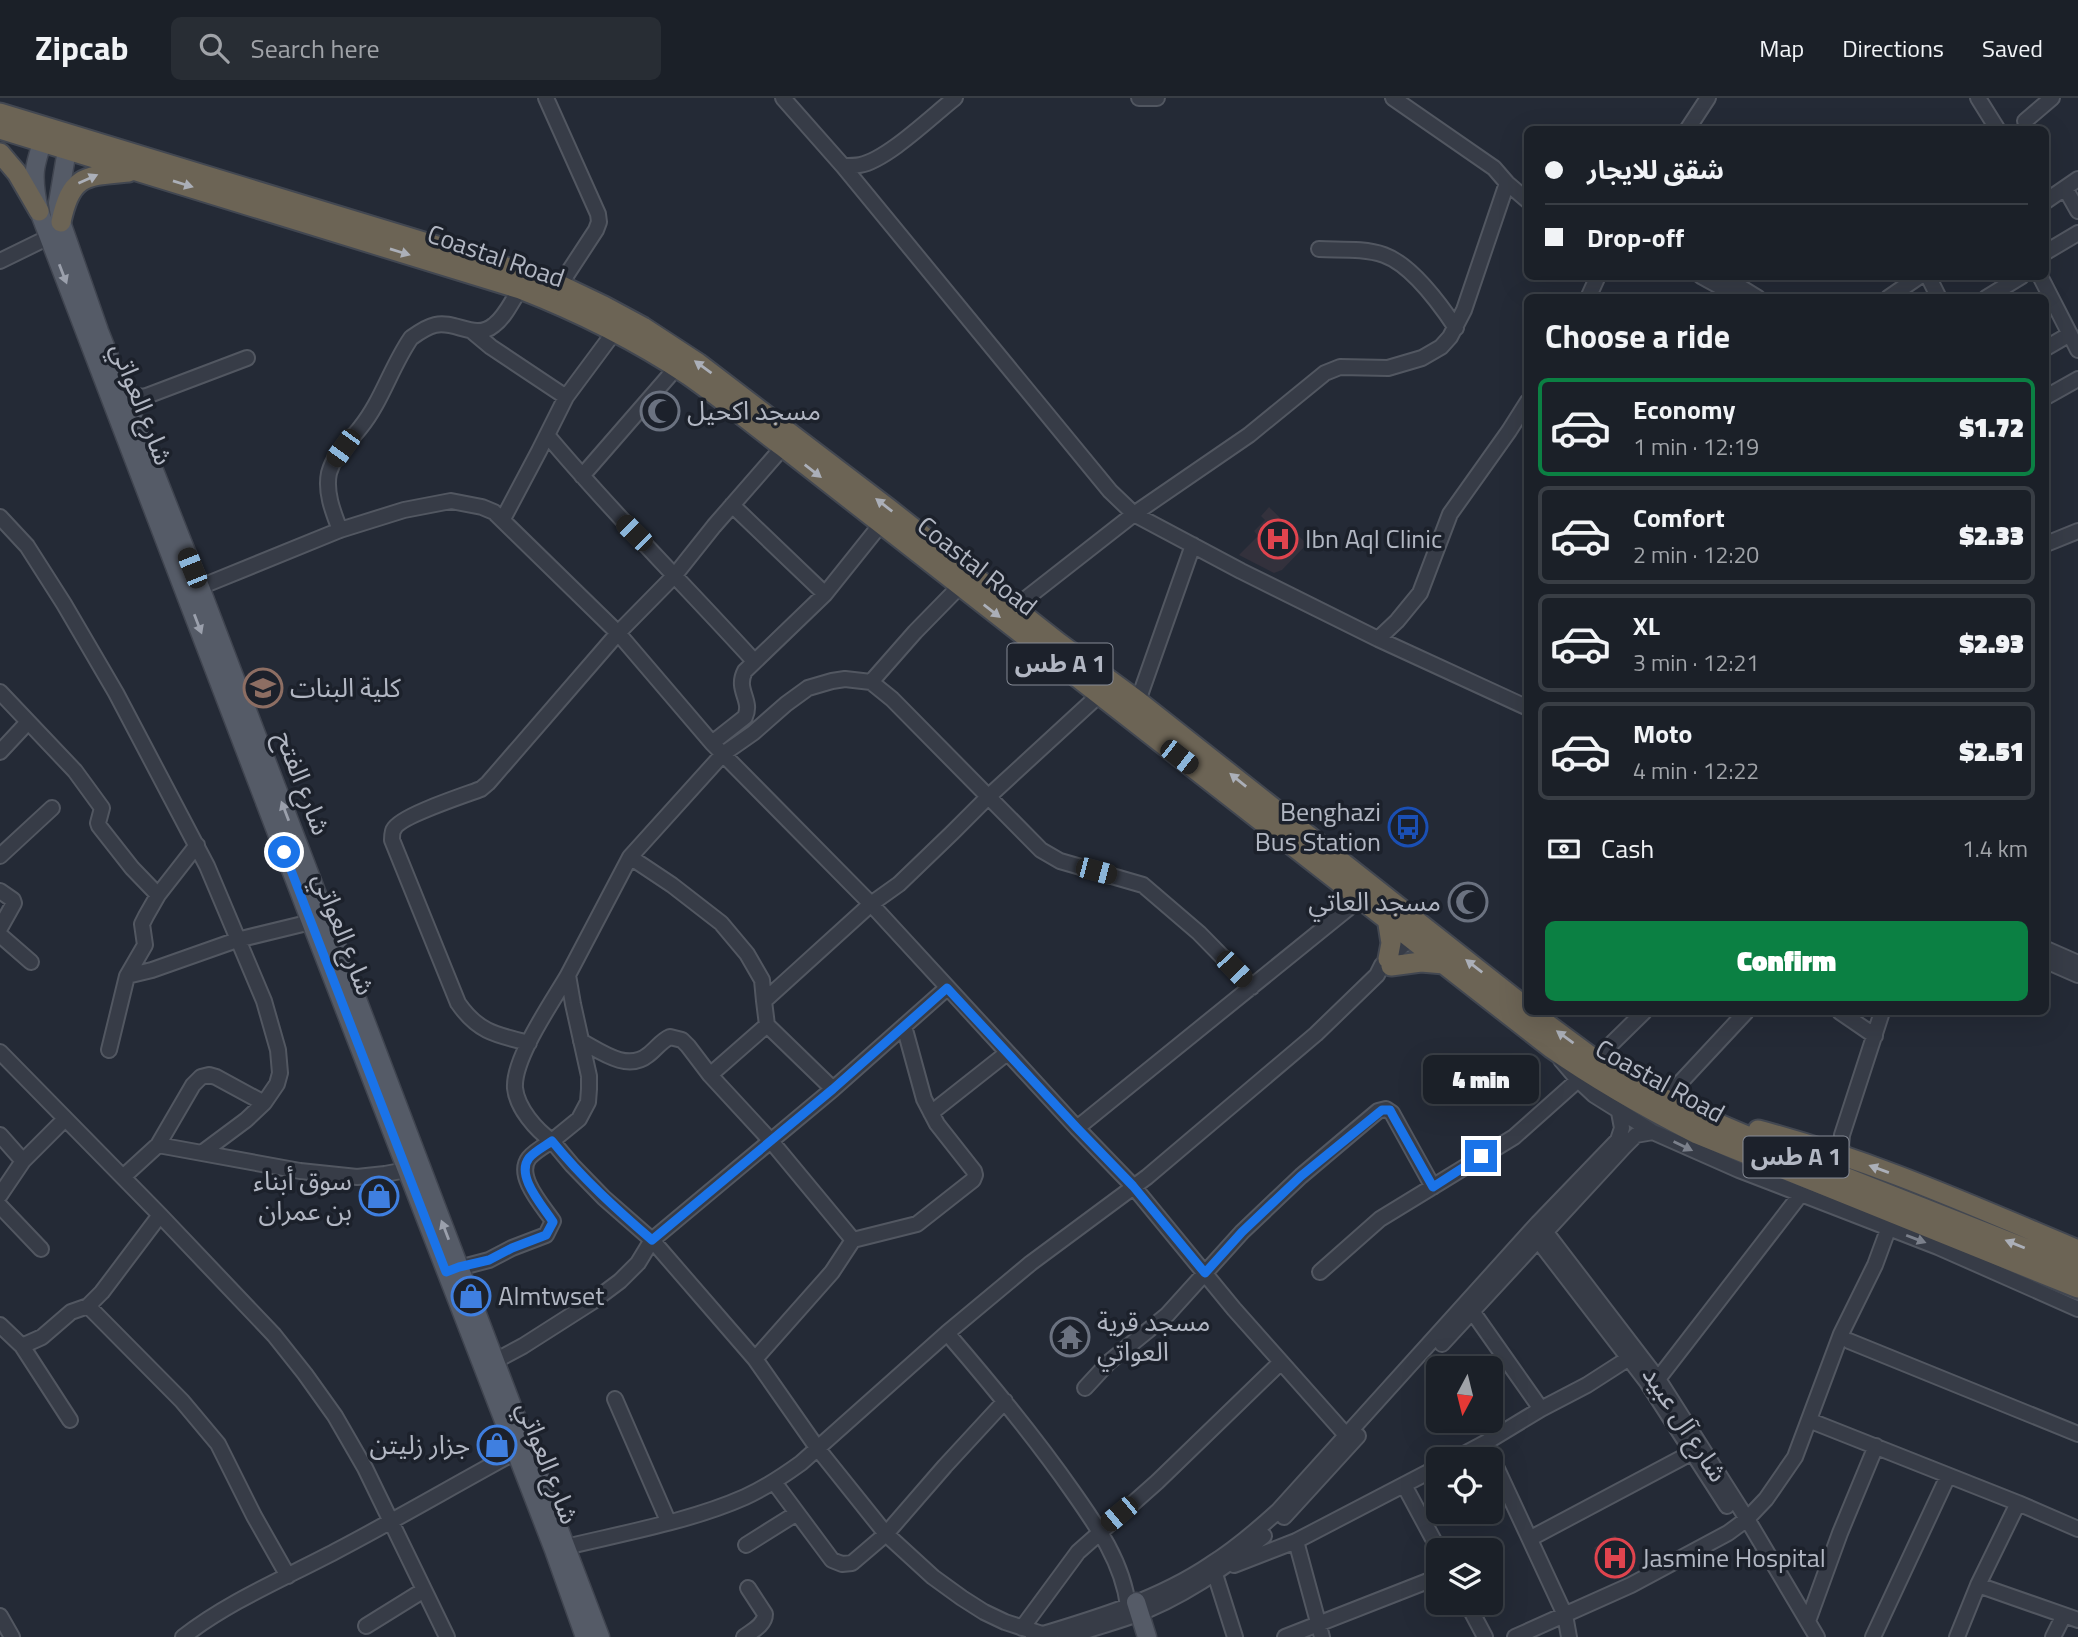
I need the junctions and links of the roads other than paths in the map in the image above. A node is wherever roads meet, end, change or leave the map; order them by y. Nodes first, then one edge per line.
1 (546, 98) edge
2 (783, 98) edge
3 (955, 98) edge
4 (1139, 98) edge
5 (1157, 98) edge
6 (1393, 98) edge
7 (1708, 98) edge
8 (1978, 98) edge
9 (2052, 98) edge
10 (1, 115) edge
11 (2025, 121) dead end
12 (1690, 126) edge
13 (1996, 126) edge
14 (45, 135) junction
15 (69, 142) junction
16 (0, 153) edge
17 (843, 166) junction
18 (141, 171) junction
19 (2078, 179) edge
20 (1507, 183) junction
21 (2065, 188) junction
22 (1524, 198) edge
23 (2049, 199) edge
24 (39, 211) junction
25 (2078, 211) edge
26 (55, 229) junction
27 (2078, 233) edge
28 (1319, 249) dead end
29 (2049, 250) edge
30 (0, 261) edge
31 (1708, 280) edge
32 (1728, 280) edge
33 (1914, 280) edge
34 (2015, 280) edge
35 (2042, 280) edge
36 (560, 285) junction
37 (520, 289) junction
38 (1734, 294) edge
39 (1751, 294) edge
40 (1894, 294) edge
41 (1993, 294) edge
42 (1456, 328) junction
43 (615, 331) junction
44 (473, 332) junction
45 (2075, 341) edge
46 (2049, 347) edge
47 (247, 358) dead end
48 (677, 368) junction
49 (2078, 379) edge
50 (120, 385) junction
51 (2049, 395) edge
52 (565, 397) junction
53 (1524, 407) edge
54 (547, 435) junction
55 (783, 447) junction
56 (582, 476) junction
57 (153, 489) junction
58 (732, 505) junction
59 (1134, 514) junction
60 (0, 517) edge
61 (503, 519) junction
62 (881, 524) junction
63 (341, 530) junction
64 (2078, 531) edge
65 (2078, 541) edge
66 (2049, 543) edge
67 (1193, 545) junction
68 (2049, 553) edge
69 (675, 575) junction
70 (960, 586) junction
71 (200, 587) junction
72 (825, 594) junction
73 (1014, 608) junction
74 (618, 633) junction
75 (1378, 639) junction
76 (754, 661) junction
77 (871, 682) junction
78 (0, 692) edge
79 (1099, 695) junction
80 (1138, 701) junction
81 (1524, 706) edge
82 (28, 722) junction
83 (712, 743) junction
84 (0, 752) edge
85 (723, 754) junction
86 (265, 780) junction
87 (988, 797) junction
88 (52, 808) dead end
89 (197, 845) junction
90 (2, 849) edge
91 (630, 857) junction
92 (0, 891) edge
93 (158, 895) junction
94 (1361, 898) junction
95 (871, 904) junction
96 (1387, 918) junction
97 (311, 922) junction
98 (0, 928) edge
99 (0, 935) edge
100 (237, 940) junction
101 (1415, 941) junction
102 (2049, 950) edge
103 (31, 962) dead end
104 (2049, 962) edge
105 (2078, 963) edge
106 (1444, 964) junction
107 (1385, 967) junction
108 (568, 975) junction
109 (2078, 975) edge
110 (127, 976) junction
111 (1252, 987) junction
112 (947, 988) junction
113 (764, 1001) junction
114 (1524, 1005) edge
115 (1536, 1015) edge
116 (1641, 1015) edge
117 (1742, 1015) edge
118 (1844, 1015) edge
119 (1881, 1015) edge
120 (767, 1025) junction
121 (904, 1026) junction
122 (1875, 1036) junction
123 (581, 1041) junction
124 (529, 1043) junction
125 (1551, 1048) junction
126 (109, 1051) dead end
127 (0, 1052) edge
128 (1007, 1053) junction
129 (1595, 1060) junction
130 (710, 1075) junction
131 (1578, 1080) junction
132 (833, 1089) junction
133 (1665, 1099) junction
134 (264, 1103) junction
135 (1619, 1112) junction
136 (931, 1113) junction
137 (1698, 1115) junction
138 (65, 1119) junction
139 (1077, 1128) junction
140 (1653, 1132) junction
141 (0, 1135) edge
142 (552, 1141) junction
143 (771, 1141) junction
144 (159, 1145) junction
145 (203, 1152) junction
146 (1844, 1156) junction
147 (23, 1161) junction
148 (406, 1170) junction
149 (123, 1177) junction
150 (1133, 1186) junction
151 (1433, 1187) junction
152 (1801, 1194) junction
153 (0, 1195) edge
154 (0, 1206) edge
155 (160, 1215) junction
156 (1891, 1228) junction
157 (1538, 1232) junction
158 (652, 1240) junction
159 (853, 1240) junction
160 (1974, 1247) junction
161 (41, 1249) dead end
162 (2078, 1250) edge
163 (453, 1269) junction
164 (2078, 1269) edge
165 (1320, 1272) dead end
166 (1205, 1273) junction
167 (2078, 1288) edge
168 (2078, 1303) edge
169 (88, 1306) junction
170 (2078, 1309) edge
171 (1472, 1311) junction
172 (0, 1325) edge
173 (947, 1333) junction
174 (1849, 1341) junction
175 (22, 1346) junction
176 (1629, 1358) junction
177 (755, 1359) junction
178 (495, 1361) junction
179 (1280, 1363) junction
180 (1658, 1379) junction
181 (1085, 1388) dead end
182 (615, 1399) dead end
183 (1005, 1401) junction
184 (1541, 1409) junction
185 (70, 1420) dead end
186 (1816, 1423) junction
187 (2078, 1434) edge
188 (1346, 1435) junction
189 (1485, 1443) junction
190 (1876, 1446) junction
191 (1477, 1447) edge
192 (818, 1448) junction
193 (522, 1449) junction
194 (1691, 1453) junction
195 (1426, 1473) edge
196 (1948, 1476) junction
197 (774, 1482) junction
198 (1404, 1485) junction
199 (2018, 1503) junction
200 (797, 1513) junction
201 (668, 1521) junction
202 (391, 1522) junction
203 (1741, 1527) junction
204 (2078, 1529) edge
205 (1100, 1530) junction
206 (886, 1534) junction
207 (1433, 1538) edge
208 (1531, 1538) junction
209 (1296, 1541) junction
210 (746, 1545) dead end
211 (566, 1547) junction
212 (1219, 1571) junction
213 (289, 1576) junction
214 (1426, 1582) edge
215 (1978, 1585) junction
216 (748, 1588) dead end
217 (424, 1590) junction
218 (1132, 1606) junction
219 (1473, 1615) edge
220 (1565, 1615) junction
221 (0, 1616) edge
222 (2071, 1618) edge
223 (1808, 1621) junction
224 (366, 1626) dead end
225 (1320, 1630) edge
226 (1032, 1633) edge
227 (12, 1637) edge
228 (183, 1637) edge
229 (447, 1637) edge
230 (585, 1637) edge
231 (600, 1637) edge
232 (744, 1637) edge
233 (1065, 1637) edge
234 (1138, 1637) edge
235 (1147, 1637) edge
236 (1235, 1637) edge
237 (1285, 1637) edge
238 (1485, 1637) edge
239 (1515, 1637) edge
240 (1569, 1637) edge
241 (1805, 1637) edge
242 (1817, 1637) edge
243 (1873, 1637) edge
244 (1957, 1637) edge
245 (2053, 1637) edge

1 - 36 street
2 - 17 street
3 - 17 street
4 - 5 street
6 - 20 street
7 - 12 street
8 - 13 street
9 - 11 street
10 - 14 highway, Coastal Road / طس A 1
14 - 15 highway, Coastal Road / طس A 1
14 - 24 main road, شارع العواتي
15 - 18 highway, Coastal Road / طس A 1
15 - 26 main road
15 - 36 highway, Coastal Road / طس A 1
16 - 24 highway
17 - 59 street
26 -> 18 highway
18 -> 37 highway, Coastal Road / طس A 1
19 - 21 street
20 - 22 street
20 - 42 street
21 - 23 street
21 - 25 street
24 - 26 main road, شارع العواتي
26 - 30 street
26 - 50 main road, شارع الفتح
26 -> 57 main road, شارع العواتي
27 - 29 street
28 - 42 street
31 - 38 street
32 - 39 street
33 - 40 street
34 - 41 street
35 - 45 street
73 -> 36 highway, Coastal Road / طس A 1
37 - 43 highway, Coastal Road / طس A 1
37 - 44 street
42 - 59 street
43 - 48 highway, Coastal Road / طس A 1
43 - 52 street
44 - 52 street
44 - 63 street
45 - 46 street
47 - 50 street
48 - 55 highway, Coastal Road / طس A 1
48 - 56 street
49 - 51 street
50 - 57 main road, شارع الفتح
52 - 54 street
53 - 75 street
54 - 56 street
54 - 61 street
55 - 58 street
55 -> 62 highway, Coastal Road / طس A 1
56 - 69 street
57 - 71 main road, شارع الفتح
57 -> 86 main road, شارع العواتي
58 - 69 street
58 - 72 street
59 - 67 street
59 - 73 street
60 - 89 street
61 - 63 street
61 - 74 street
62 - 70 highway, Coastal Road / طس A 1
62 - 72 street
63 - 71 street
64 - 66 street
65 - 68 street
67 - 75 street
67 - 80 street
69 - 74 street
69 - 76 street
70 - 77 street
70 -> 79 highway, Coastal Road / طس A 1
71 - 86 main road, شارع الفتح
72 - 76 street
73 - 80 highway, Coastal Road / طس A 1
74 - 83 street
74 - 124 street
75 - 81 street
76 - 83 street
77 - 85 street
77 - 87 street
78 - 82 street
79 - 87 street
79 - 94 highway, Coastal Road / طس A 1
114 -> 80 highway, Coastal Road / طس A 1
82 - 84 street
82 - 93 street
83 - 85 street
85 - 91 street
85 - 95 street
86 - 97 main road, شارع العواتي
163 -> 86 main road, شارع الفتح
87 - 95 street
87 - 111 street
88 - 90 street
89 - 93 street
89 - 100 street
91 - 108 street
91 - 113 street
92 - 98 street
93 - 110 street
94 - 96 highway, Coastal Road / طس A 1
94 - 111 street
95 - 112 street
95 - 113 street
96 - 101 highway, Coastal Road / طس A 1
96 - 107 highway
97 - 100 street
97 - 148 main road, شارع العواتي
99 - 103 street
100 - 110 street
100 - 134 street
101 - 106 highway, Coastal Road / طس A 1
101 - 107 street
102 - 105 street
104 - 109 street
106 - 107 highway
106 - 125 highway, Coastal Road / طس A 1
107 - 150 street
108 - 123 street
108 - 124 street
110 - 126 street
111 - 139 street
112 - 121 street
112 - 128 street
113 - 120 street
129 -> 115 highway, Coastal Road / طس A 1
116 - 129 street
117 - 133 street
118 - 122 street
119 - 122 street
120 - 130 street
120 - 132 street
121 - 132 street
121 - 136 street
122 - 146 street
123 - 130 street
123 - 142 street
124 - 142 street
125 - 131 street
125 - 160 highway, Coastal Road / طس A 1
127 - 138 street
128 - 136 street
128 - 139 street
129 - 133 highway, Coastal Road / طس A 1
130 - 143 street
131 - 135 street
131 - 151 street
132 - 143 street
133 - 137 highway, Coastal Road / طس A 1
134 - 144 street
134 - 145 street
135 - 140 street
135 - 157 street
136 - 159 street
137 - 146 highway
164 -> 137 highway, Coastal Road / طس A 1
138 - 147 street
138 - 149 street
139 - 150 street
140 -> 152 street
140 - 157 street
141 - 147 street
142 - 158 street
142 - 163 street
143 - 158 street
143 - 159 street
144 - 145 street
144 - 149 street
145 - 148 street
162 -> 146 highway
147 - 153 street
148 - 163 main road, شارع العواتي
149 - 155 street
150 - 166 street
150 - 173 street
151 - 165 street
151 - 166 street
152 - 156 street
152 - 180 street
154 - 161 street
155 - 169 street
155 - 202 street
156 -> 170 street
156 - 174 street
156 - 203 street
157 - 171 street
157 - 176 street, شارع آل عبيد
157 - 180 street, شارع آل عبيد
157 - 188 street
158 - 177 street
158 - 178 street
159 - 177 street
160 - 167 highway, Coastal Road / طس A 1
160 - 168 highway
163 - 178 main road, شارع الفتح
163 - 193 main road, شارع العواتي
166 - 179 street
166 - 181 street
169 - 175 street
169 - 213 street
171 - 184 street
171 - 212 street
172 - 175 street
173 - 183 street
173 - 192 street
174 - 186 street
174 - 187 street
175 - 185 street
176 - 184 street
176 - 194 street, شارع آل عبيد
177 - 192 street
178 - 193 main road, شارع الفتح
179 - 188 street
179 - 205 street
180 - 203 street, شارع آل عبيد
182 - 201 street
183 - 205 street
183 - 206 street
184 - 189 street
186 - 190 street
186 - 203 street
188 - 218 street
189 - 191 street
189 - 208 street
190 - 196 street
190 - 223 street
192 - 197 street
192 - 206 street
193 - 202 street
193 - 211 main road, شارع الفتح
193 - 230 main road, شارع العواتي
194 - 203 street, شارع آل عبيد
194 - 208 street
195 - 198 street
196 - 199 street
196 - 243 street
197 - 200 street
197 - 201 street
198 - 207 street
198 - 209 street
199 - 204 street
199 - 215 street
200 - 206 street
200 - 210 street
201 - 211 street
202 - 213 street
202 - 217 street
203 - 220 street
203 - 223 street, شارع آل عبيد
203 - 241 street, شارع آل عبيد
205 - 218 street
205 - 226 street
206 - 226 street
208 - 220 street
209 - 212 street
209 - 225 street
211 - 231 main road, شارع الفتح
212 - 218 street
212 - 236 street
213 - 228 street
214 - 225 street
215 - 222 street
215 - 244 street
216 - 232 street
217 - 224 street
217 - 229 street
218 - 226 street
218 - 233 street
218 - 234 main road
218 - 235 main road
219 - 238 street
220 - 239 street
220 - 240 street
221 - 227 street
222 - 245 street
223 - 242 street, شارع آل عبيد
225 - 237 street

